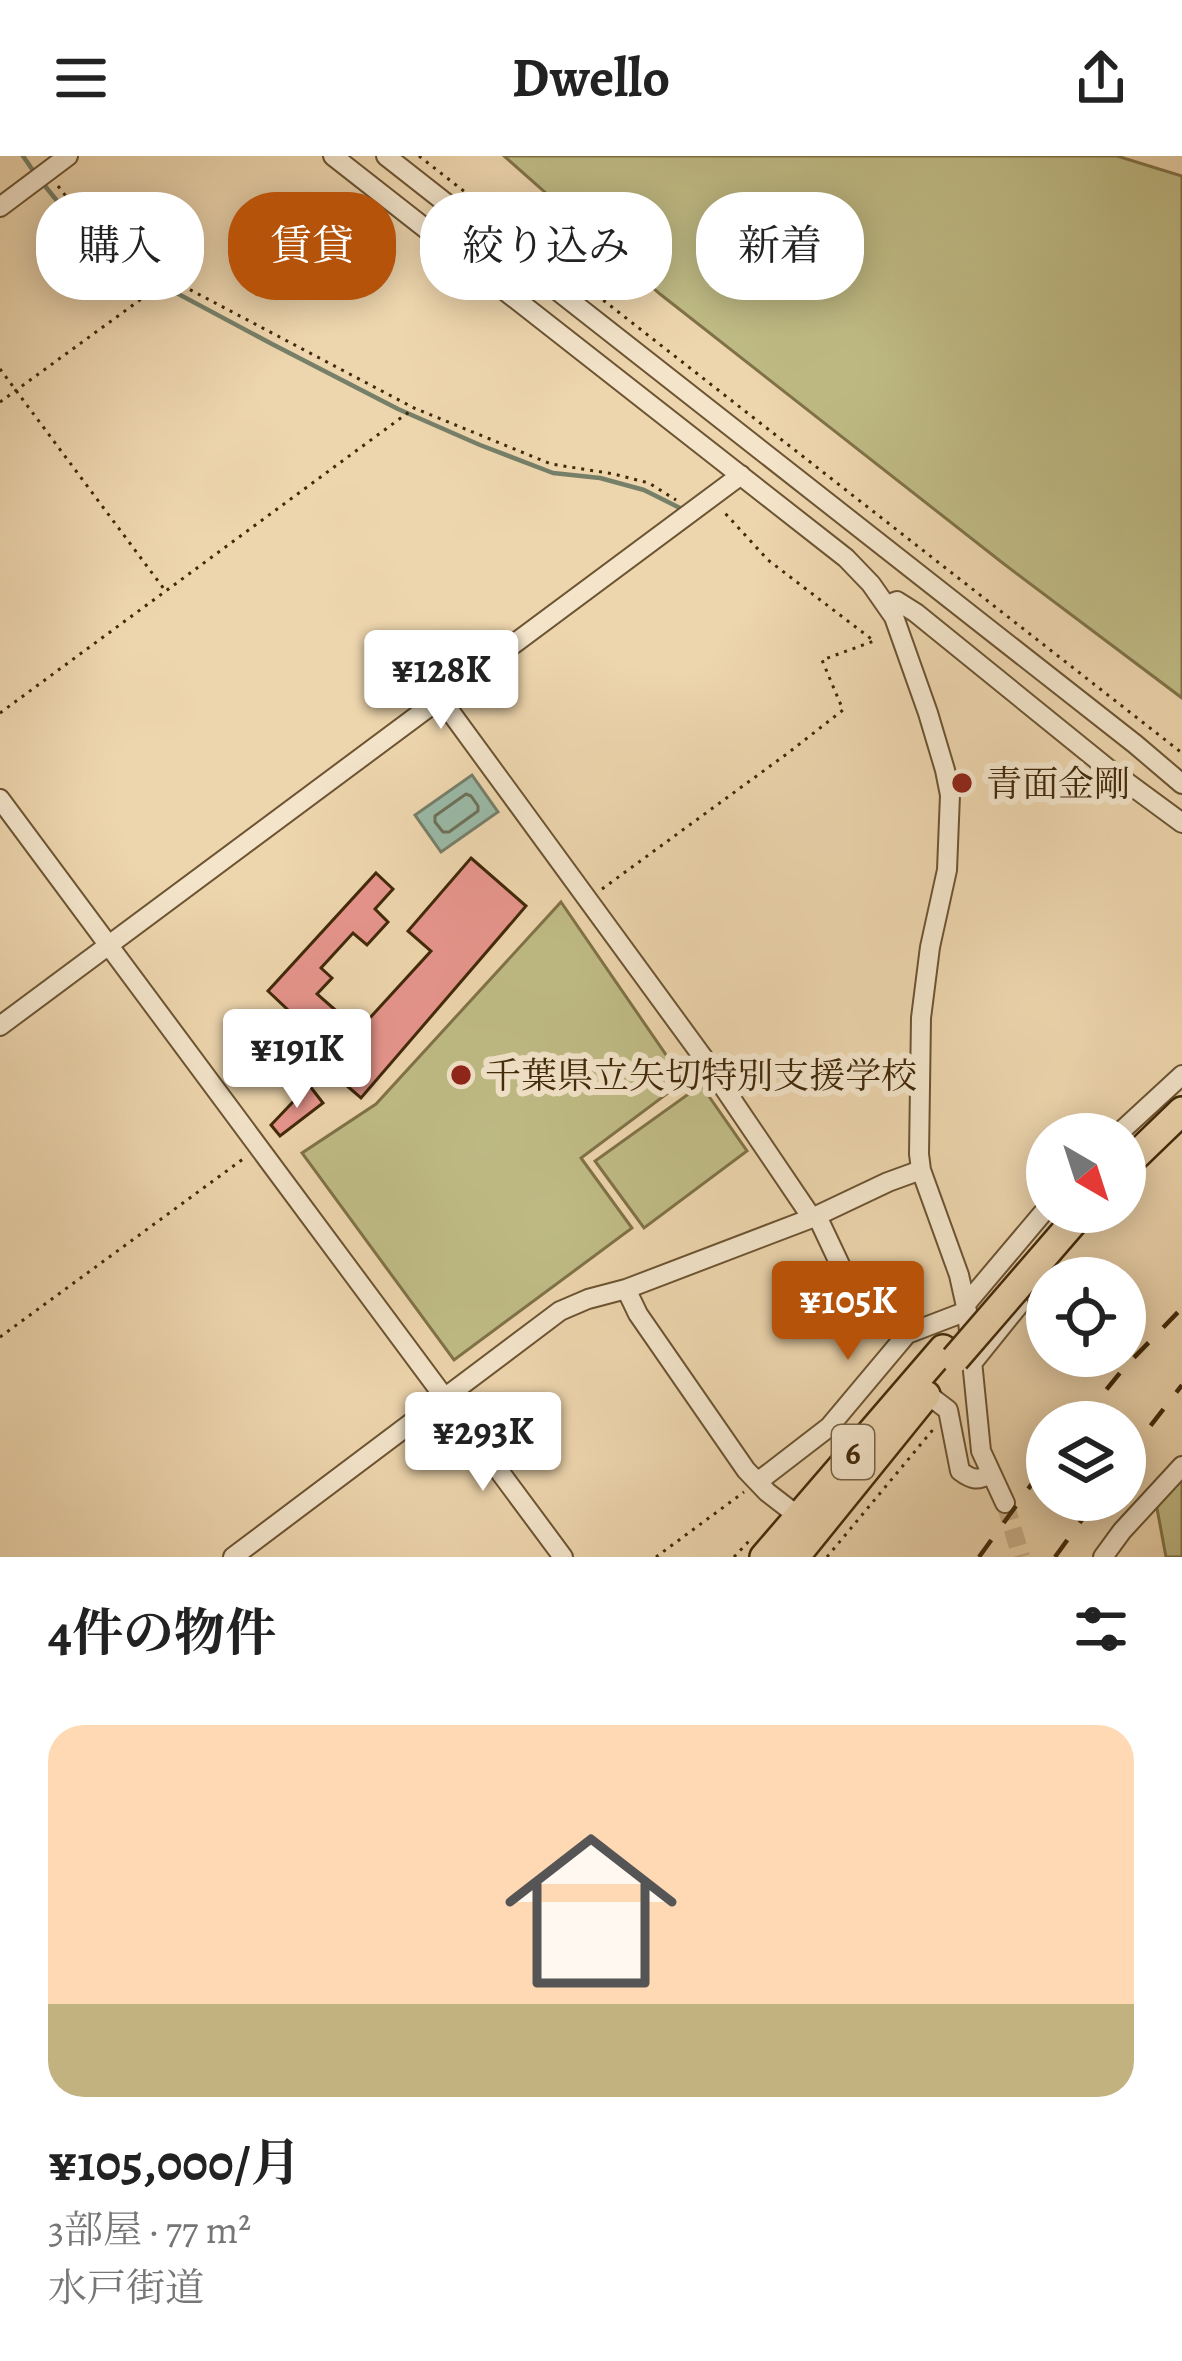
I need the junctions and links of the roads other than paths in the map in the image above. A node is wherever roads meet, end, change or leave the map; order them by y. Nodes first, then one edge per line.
1 (68, 156) edge
2 (334, 156) edge
3 (386, 156) edge
4 (0, 207) edge
5 (741, 475) junction
6 (887, 605) junction
7 (441, 699) junction
8 (1182, 784) edge
9 (0, 799) edge
10 (1182, 824) edge
11 (109, 945) junction
12 (0, 1025) edge
13 (1182, 1075) edge
14 (1182, 1091) edge
15 (1182, 1111) edge
16 (1141, 1113) edge
17 (1146, 1126) edge
18 (1182, 1129) edge
19 (1146, 1146) edge
20 (1146, 1164) edge
21 (921, 1170) junction
22 (814, 1217) junction
23 (1027, 1233) edge
24 (1048, 1233) edge
25 (1064, 1233) edge
26 (1077, 1233) edge
27 (626, 1289) junction
28 (966, 1308) junction
29 (868, 1324) dead end
30 (957, 1356) junction
31 (446, 1399) junction
32 (938, 1402) junction
33 (1182, 1466) edge
34 (990, 1474) junction
35 (757, 1482) road end
36 (1005, 1503) tunnel mouth
37 (798, 1516) junction
38 (233, 1557) edge
39 (563, 1557) edge
40 (764, 1557) edge
41 (795, 1557) edge
42 (1103, 1557) edge

1 - 4 street
2 - 5 street
3 - 8 street
5 - 6 street
5 - 7 street
6 - 10 street
6 - 21 street
7 - 11 street
7 - 22 street
9 - 11 street
11 - 12 street
11 - 31 street
13 - 16 street
14 - 17 highway
15 - 19 highway
18 - 20 street
21 - 22 street
21 - 28 street
22 - 27 street
22 - 29 street
23 - 28 street
24 - 30 highway, 6
25 - 30 highway, 6, bridge
26 - 30 street
27 - 31 street
27 - 37 street
28 - 30 street
28 - 35 street
30 - 32 highway, 6
30 - 34 street
30 - 37 highway, 6
31 - 38 street
31 - 39 street
32 - 34 street
32 - 41 highway, 6
33 - 42 street
34 - 36 street
37 - 40 highway, 6

